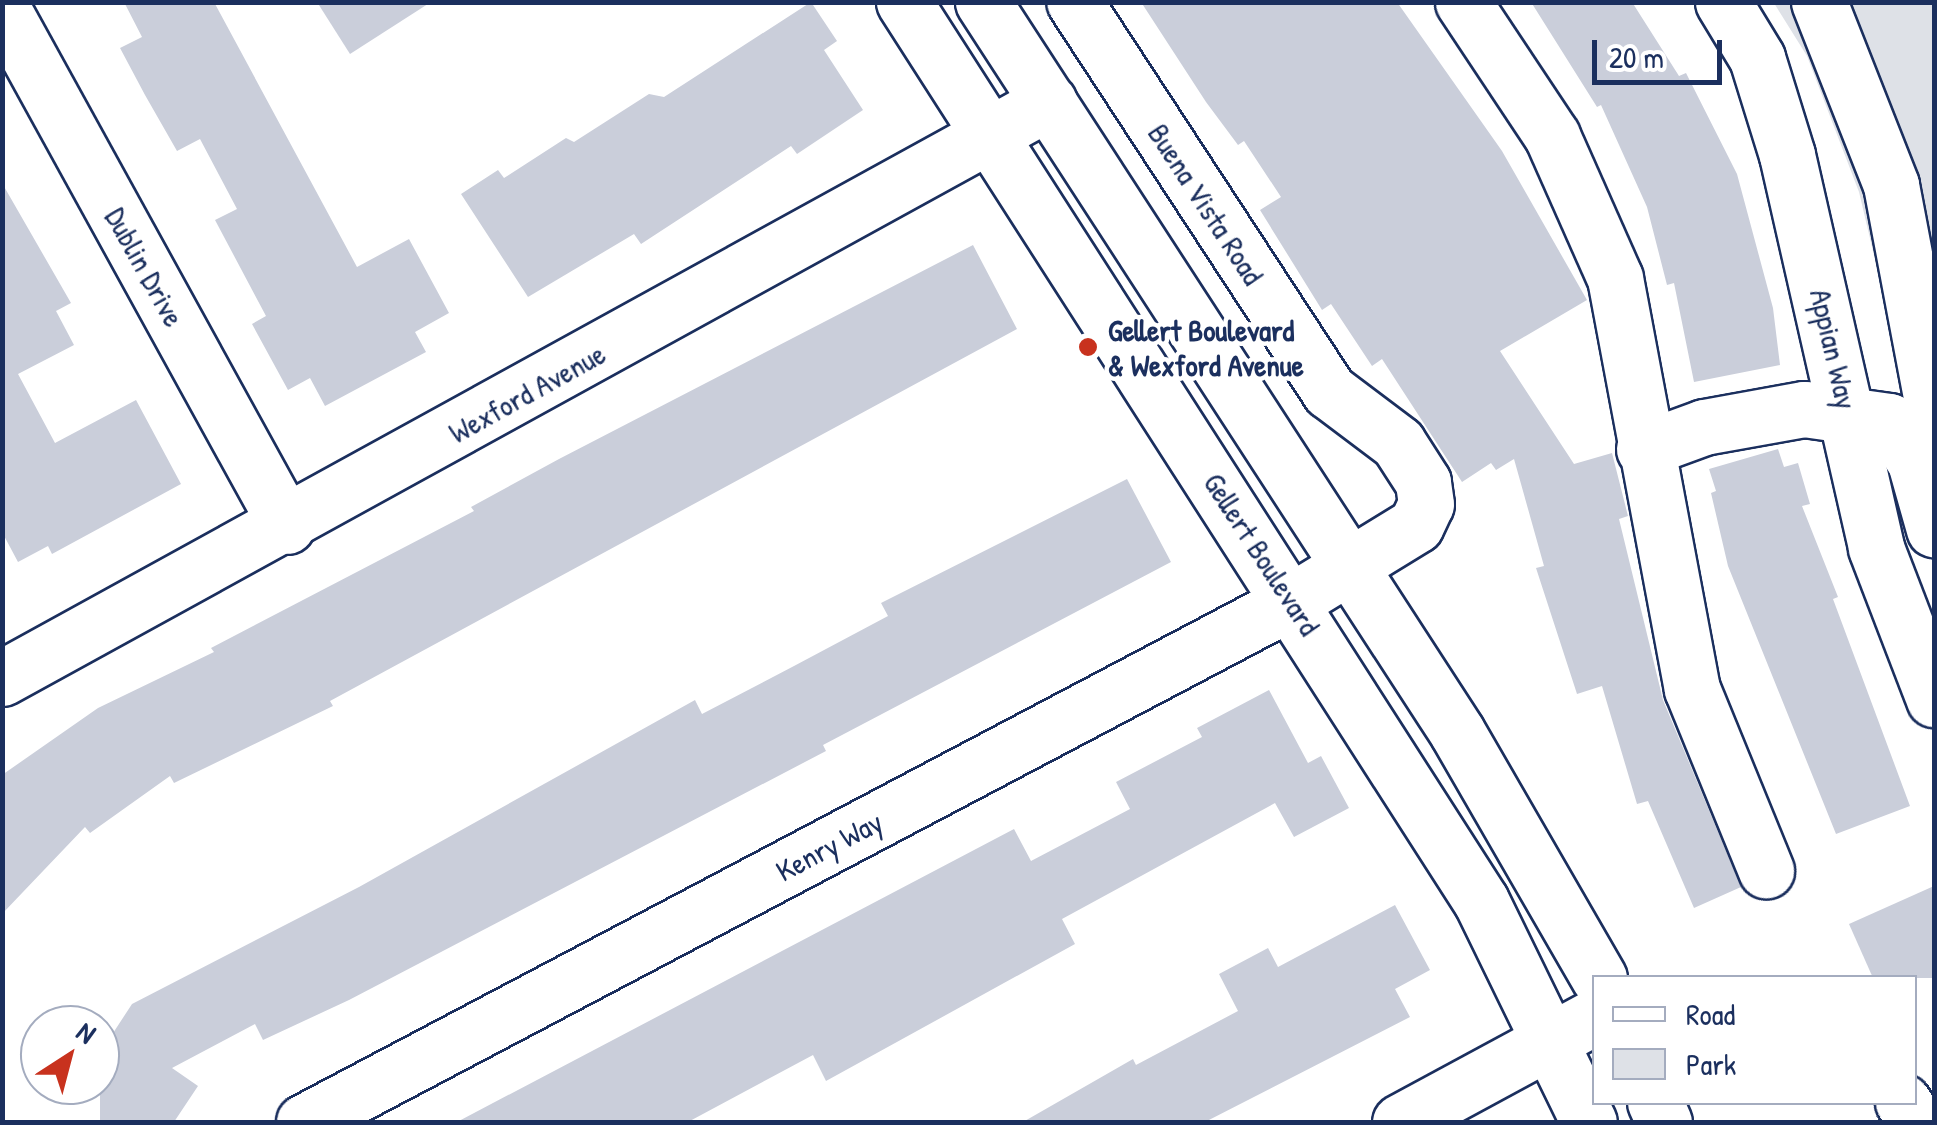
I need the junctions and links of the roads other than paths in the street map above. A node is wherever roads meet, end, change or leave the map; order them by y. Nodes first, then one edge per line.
1 (904, 2) edge
2 (983, 2) edge
3 (1074, 2) edge
4 (1463, 2) edge
5 (1722, 2) edge
6 (1819, 2) edge
7 (2, 8) edge
8 (20, 83) edge
9 (1049, 102) junction
10 (992, 135) junction
11 (1849, 412) junction
12 (1934, 413) edge
13 (1644, 449) junction
14 (287, 526) junction
15 (1934, 529) edge
16 (1352, 567) junction
17 (1292, 601) junction
18 (2, 678) edge
19 (1934, 700) edge
20 (1766, 870) dead end
21 (1597, 975) edge
22 (1574, 1028) edge
23 (304, 1122) edge
24 (1400, 1122) edge
25 (1589, 1122) edge

1 - 10 street, Gellert Boulevard
2 - 9 street
3 - 16 street, Buena Vista Road
4 - 13 street
5 - 11 street, Appian Way
6 - 12 street
7 - 8 street, Dublin Drive
8 - 14 street, Dublin Drive
9 - 10 street, Wexford Avenue
9 - 16 street
10 - 14 street, Wexford Avenue
10 - 17 street, Gellert Boulevard
11 - 13 street
11 - 15 street
11 - 19 street, Appian Way
13 - 20 street
14 - 18 street, Wexford Avenue
16 - 17 street, Kenry Way
16 - 21 street
17 - 22 street, Gellert Boulevard
17 - 23 street, Kenry Way
22 - 24 street
22 - 25 street, Gellert Boulevard

